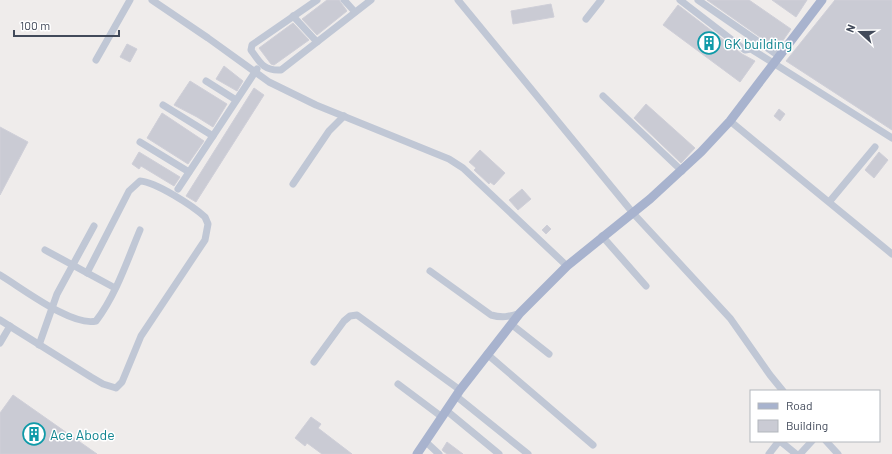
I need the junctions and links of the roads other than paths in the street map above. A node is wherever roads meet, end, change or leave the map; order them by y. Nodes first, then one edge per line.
1 (130, 0) edge
2 (152, 0) edge
3 (317, 0) edge
4 (344, 0) edge
5 (371, 0) edge
6 (458, 0) edge
7 (601, 0) edge
8 (680, 0) edge
9 (698, 0) edge
10 (822, 0) edge
11 (355, 12) junction
12 (293, 16) junction
13 (586, 19) dead end
14 (317, 42) junction
15 (779, 56) junction
16 (96, 60) dead end
17 (261, 64) junction
18 (773, 64) junction
19 (255, 72) junction
20 (206, 82) dead end
21 (603, 96) dead end
22 (236, 100) junction
23 (163, 105) dead end
24 (344, 116) junction
25 (730, 121) junction
26 (213, 136) junction
27 (892, 138) edge
28 (140, 142) dead end
29 (875, 147) dead end
30 (682, 171) junction
31 (189, 172) junction
32 (293, 184) dead end
33 (178, 189) dead end
34 (830, 201) junction
35 (633, 213) junction
36 (94, 226) dead end
37 (140, 230) dead end
38 (602, 236) junction
39 (45, 250) dead end
40 (892, 254) edge
41 (72, 265) junction
42 (567, 266) junction
43 (430, 271) dead end
44 (88, 273) junction
45 (0, 275) edge
46 (646, 286) dead end
47 (116, 288) junction
48 (52, 308) junction
49 (520, 313) junction
50 (0, 320) edge
51 (511, 324) junction
52 (10, 326) junction
53 (0, 342) edge
54 (39, 344) junction
55 (487, 354) junction
56 (548, 354) dead end
57 (314, 362) dead end
58 (398, 384) dead end
59 (782, 390) edge
60 (458, 393) junction
61 (444, 414) junction
62 (426, 442) junction
63 (778, 442) edge
64 (780, 442) edge
65 (811, 442) edge
66 (827, 442) edge
67 (594, 445) dead end
68 (417, 454) edge
69 (439, 454) edge
70 (499, 454) edge
71 (528, 454) edge
72 (769, 454) edge
73 (796, 454) edge
74 (800, 454) edge
75 (838, 454) edge

1 - 16 street
2 - 19 street
3 - 12 street
4 - 11 street
5 - 11 street
6 - 35 street
7 - 13 street
8 - 18 street
9 - 15 street
10 - 15 main road
11 - 14 street
12 - 14 street
12 - 17 street
14 - 17 street
15 - 18 main road
17 - 19 street
18 - 25 main road
18 - 27 street
19 - 22 street
19 - 24 street
20 - 22 street
21 - 30 street
22 - 26 street
23 - 26 street
24 - 32 street
24 - 42 street
25 - 30 main road
25 - 34 street
26 - 31 street
28 - 31 street
29 - 34 street
30 - 35 main road
31 - 33 street
34 - 40 street
35 - 38 main road
35 - 59 street
36 - 41 street
37 - 47 street
38 - 42 main road
38 - 46 street
39 - 41 street
41 - 44 street
41 - 48 street
42 - 49 main road
43 - 49 street
44 - 47 street
44 - 54 street
45 - 48 street
47 - 48 street
48 - 54 street
49 - 51 main road
50 - 52 street
51 - 55 main road
51 - 56 street
52 - 53 street
52 - 54 street
55 - 60 main road
55 - 67 street
57 - 60 street
58 - 61 street
60 - 61 main road
60 - 71 street
61 - 62 main road
61 - 70 street
62 - 68 main road
62 - 69 street
63 - 72 street
64 - 73 street
65 - 74 street
66 - 75 street

